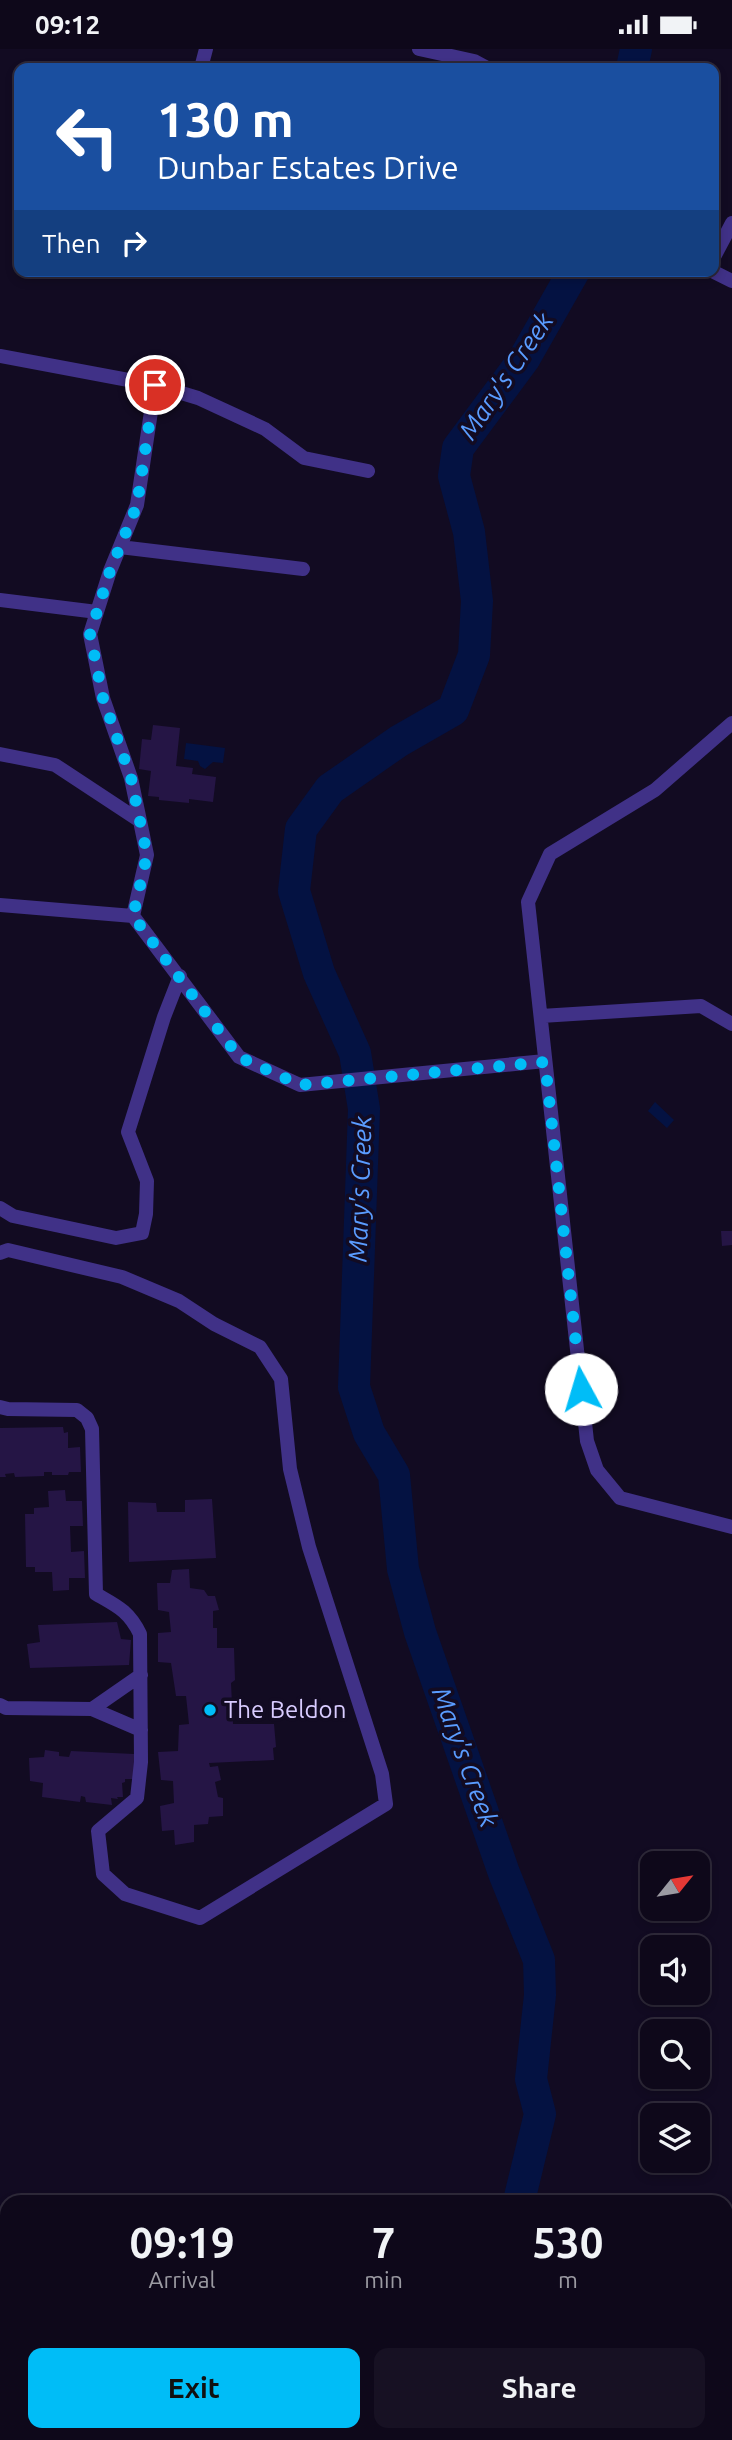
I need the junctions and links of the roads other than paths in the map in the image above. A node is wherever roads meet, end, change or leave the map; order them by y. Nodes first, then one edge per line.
1 (419, 49) edge
2 (478, 63) edge
3 (732, 223) edge
4 (719, 248) edge
5 (0, 356) edge
6 (155, 385) junction
7 (368, 471) dead end
8 (120, 547) junction
9 (303, 569) dead end
10 (0, 600) edge
11 (97, 612) junction
12 (732, 723) edge
13 (0, 754) edge
14 (140, 821) junction
15 (0, 905) edge
16 (133, 916) junction
17 (180, 977) junction
18 (541, 1016) junction
19 (732, 1024) edge
20 (545, 1062) junction
21 (0, 1208) edge
22 (0, 1253) edge
23 (0, 1407) edge
24 (732, 1527) edge
25 (141, 1675) junction
26 (2, 1708) edge
27 (92, 1709) junction
28 (141, 1730) junction

1 - 2 street
3 - 4 street
5 - 6 street
6 - 7 street
6 - 8 street
8 - 9 street
8 - 11 street
10 - 11 street
11 - 14 street
12 - 18 street
13 - 14 street
14 - 16 street
15 - 16 street
16 - 17 street
17 - 20 street
17 - 21 street
18 - 19 street
18 - 20 street
20 - 24 street
22 - 28 street
23 - 25 street
25 - 27 street
25 - 28 street
26 - 27 street
27 - 28 street

